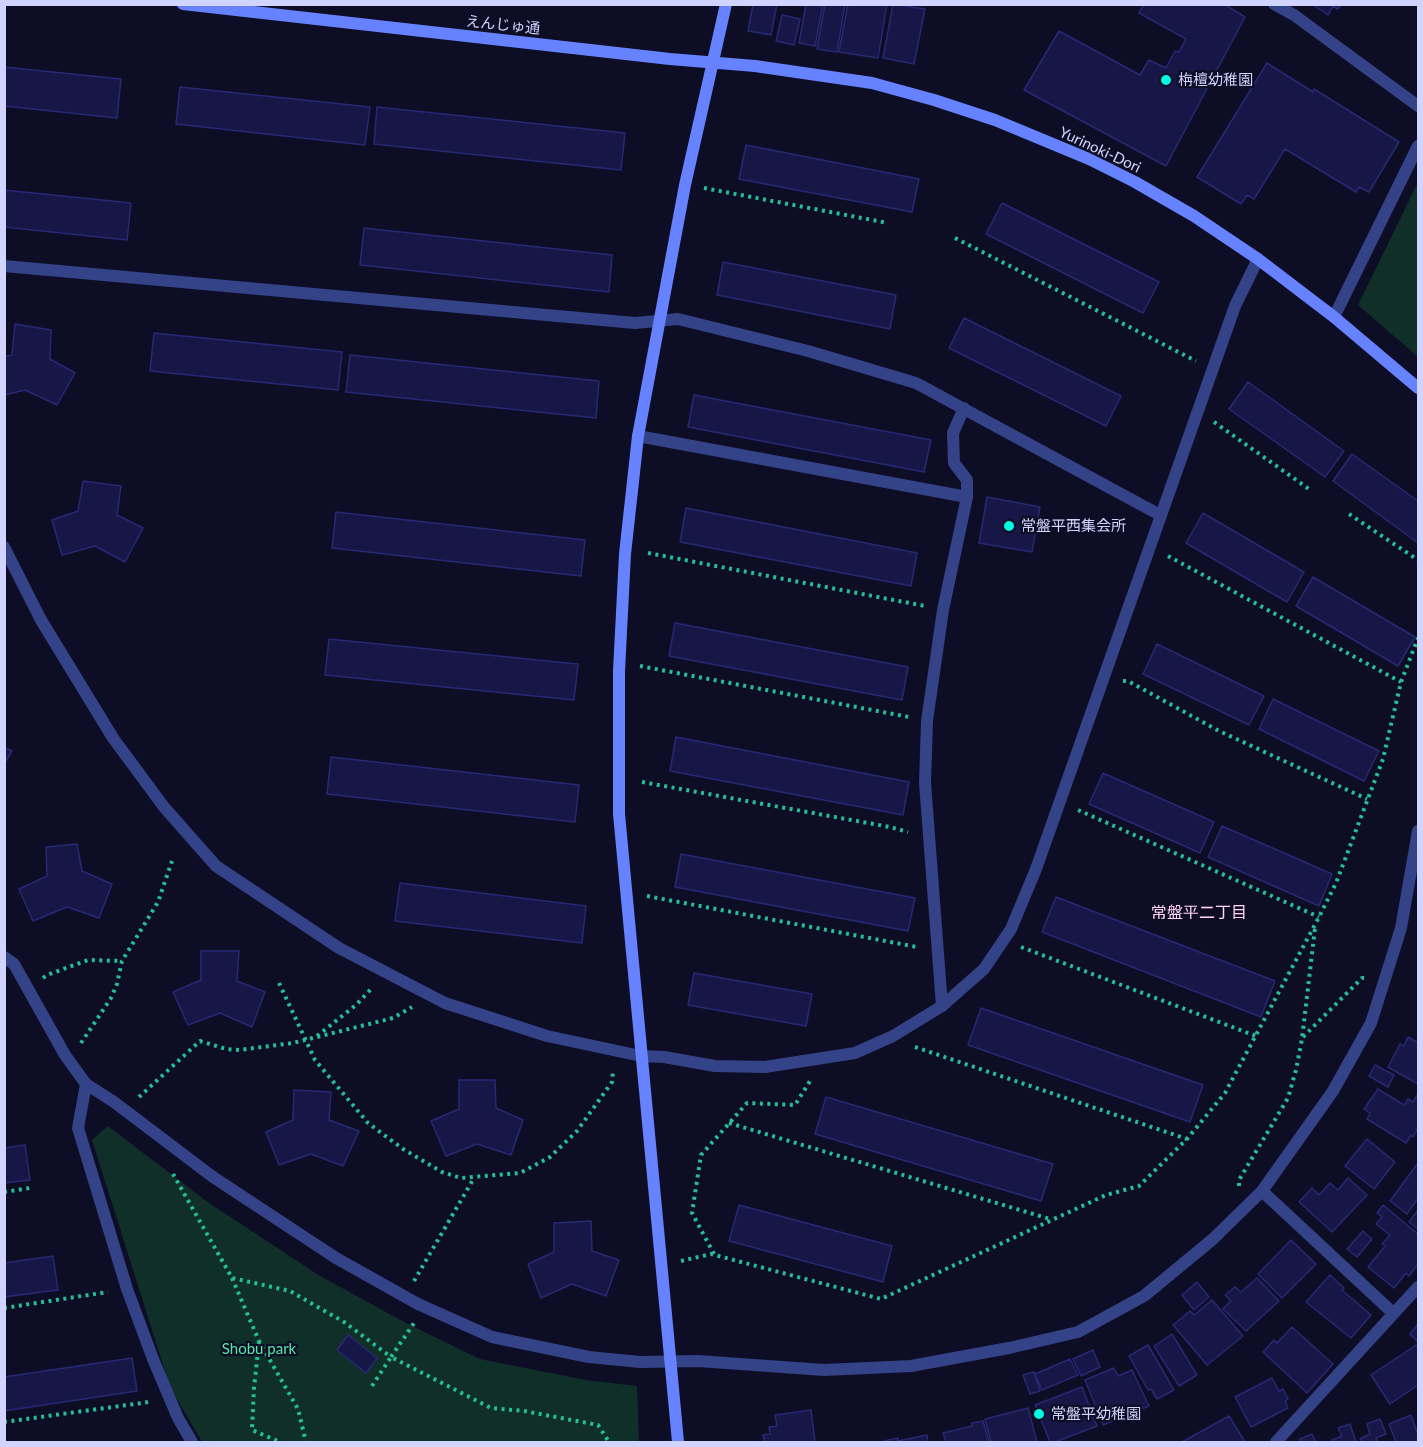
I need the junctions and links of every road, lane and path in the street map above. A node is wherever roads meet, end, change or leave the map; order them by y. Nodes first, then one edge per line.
1 (726, 4) edge
2 (1274, 4) edge
3 (186, 5) edge
4 (712, 62) junction
5 (1419, 106) edge
6 (1419, 146) edge
7 (685, 185) junction
8 (888, 223) dead end
9 (955, 238) dead end
10 (1258, 259) junction
11 (4, 266) edge
12 (1334, 317) junction
13 (658, 322) junction
14 (1213, 370) junction
15 (1419, 388) edge
16 (964, 408) junction
17 (1198, 411) junction
18 (638, 436) junction
19 (1310, 489) dead end
20 (967, 497) junction
21 (1349, 514) dead end
22 (1160, 515) junction
23 (1149, 546) junction
24 (4, 547) edge
25 (648, 553) dead end
26 (1419, 560) edge
27 (943, 610) junction
28 (1419, 638) edge
29 (640, 666) dead end
30 (1102, 679) junction
31 (1401, 682) junction
32 (927, 720) junction
33 (642, 782) dead end
34 (1368, 799) junction
35 (1059, 802) junction
36 (1419, 831) edge
37 (929, 838) junction
38 (172, 861) dead end
39 (647, 896) dead end
40 (1319, 917) junction
41 (1315, 924) junction
42 (1003, 941) junction
43 (938, 951) junction
44 (4, 957) edge
45 (122, 961) junction
46 (387, 972) junction
47 (1386, 978) junction
48 (40, 981) dead end
49 (279, 983) dead end
50 (424, 992) junction
51 (942, 1006) junction
52 (893, 1036) junction
53 (1256, 1036) junction
54 (315, 1037) junction
55 (1302, 1039) junction
56 (304, 1040) junction
57 (79, 1046) dead end
58 (615, 1049) junction
59 (641, 1056) junction
60 (824, 1059) junction
61 (86, 1084) junction
62 (138, 1097) dead end
63 (729, 1123) junction
64 (1187, 1139) junction
65 (167, 1165) dead end
66 (474, 1178) junction
67 (30, 1188) dead end
68 (1262, 1191) junction
69 (4, 1192) edge
70 (1241, 1211) junction
71 (1050, 1220) junction
72 (714, 1254) junction
73 (680, 1261) dead end
74 (232, 1278) junction
75 (414, 1282) dead end
76 (1419, 1287) edge
77 (127, 1289) junction
78 (4, 1308) edge
79 (1393, 1313) junction
80 (418, 1317) dead end
81 (259, 1341) junction
82 (391, 1357) junction
83 (671, 1360) junction
84 (372, 1386) dead end
85 (170, 1399) junction
86 (4, 1422) edge
87 (192, 1443) edge
88 (280, 1443) edge
89 (306, 1443) edge
90 (609, 1443) edge
91 (678, 1443) edge
92 (1276, 1443) edge

1 - 4 street
2 - 5 street
3 - 4 street, えんじゅ通
4 - 7 street
4 - 10 street, Yurinoki-Dori
6 - 12 street
7 - 8 path
7 - 13 street
9 - 14 path
10 - 12 street, Yurinoki-Dori
10 - 14 street
11 - 13 street
12 - 15 street, Yurinoki-Dori
13 - 16 street
13 - 18 street
14 - 17 street
16 - 20 street
16 - 22 street
17 - 19 path
17 - 22 street
18 - 20 street
18 - 59 street
20 - 27 street
21 - 26 path
22 - 23 street
23 - 30 street
23 - 31 path
24 - 46 street
25 - 27 path
27 - 32 street
28 - 31 path
29 - 32 path
30 - 34 path
30 - 35 street
31 - 34 path
32 - 37 street
33 - 37 path
34 - 40 path
35 - 40 path
35 - 42 street
36 - 47 street
37 - 43 street
38 - 45 path
39 - 43 path
40 - 41 path
41 - 53 path
41 - 55 path
42 - 51 street
42 - 53 path
43 - 51 street
44 - 61 street
45 - 48 path
45 - 57 path
46 - 50 street
46 - 54 path
47 - 55 path
47 - 68 street
49 - 56 path
50 - 54 path
50 - 58 street
51 - 52 street
52 - 60 street
52 - 64 path
53 - 64 path
54 - 56 path
55 - 70 path
56 - 62 path
56 - 66 path
58 - 59 street
58 - 66 path
59 - 60 street
59 - 83 street
60 - 63 path
61 - 77 street
61 - 83 street
63 - 71 path
63 - 72 path
64 - 71 path
65 - 74 path
66 - 75 path
67 - 69 path
68 - 70 street
68 - 79 street
70 - 83 street
71 - 72 path
72 - 73 path
74 - 81 path
74 - 82 path
76 - 79 street
77 - 78 path
77 - 85 street
79 - 92 street
80 - 82 path
81 - 88 path
81 - 89 path
82 - 84 path
82 - 90 path
83 - 91 street
85 - 86 path
85 - 87 street

